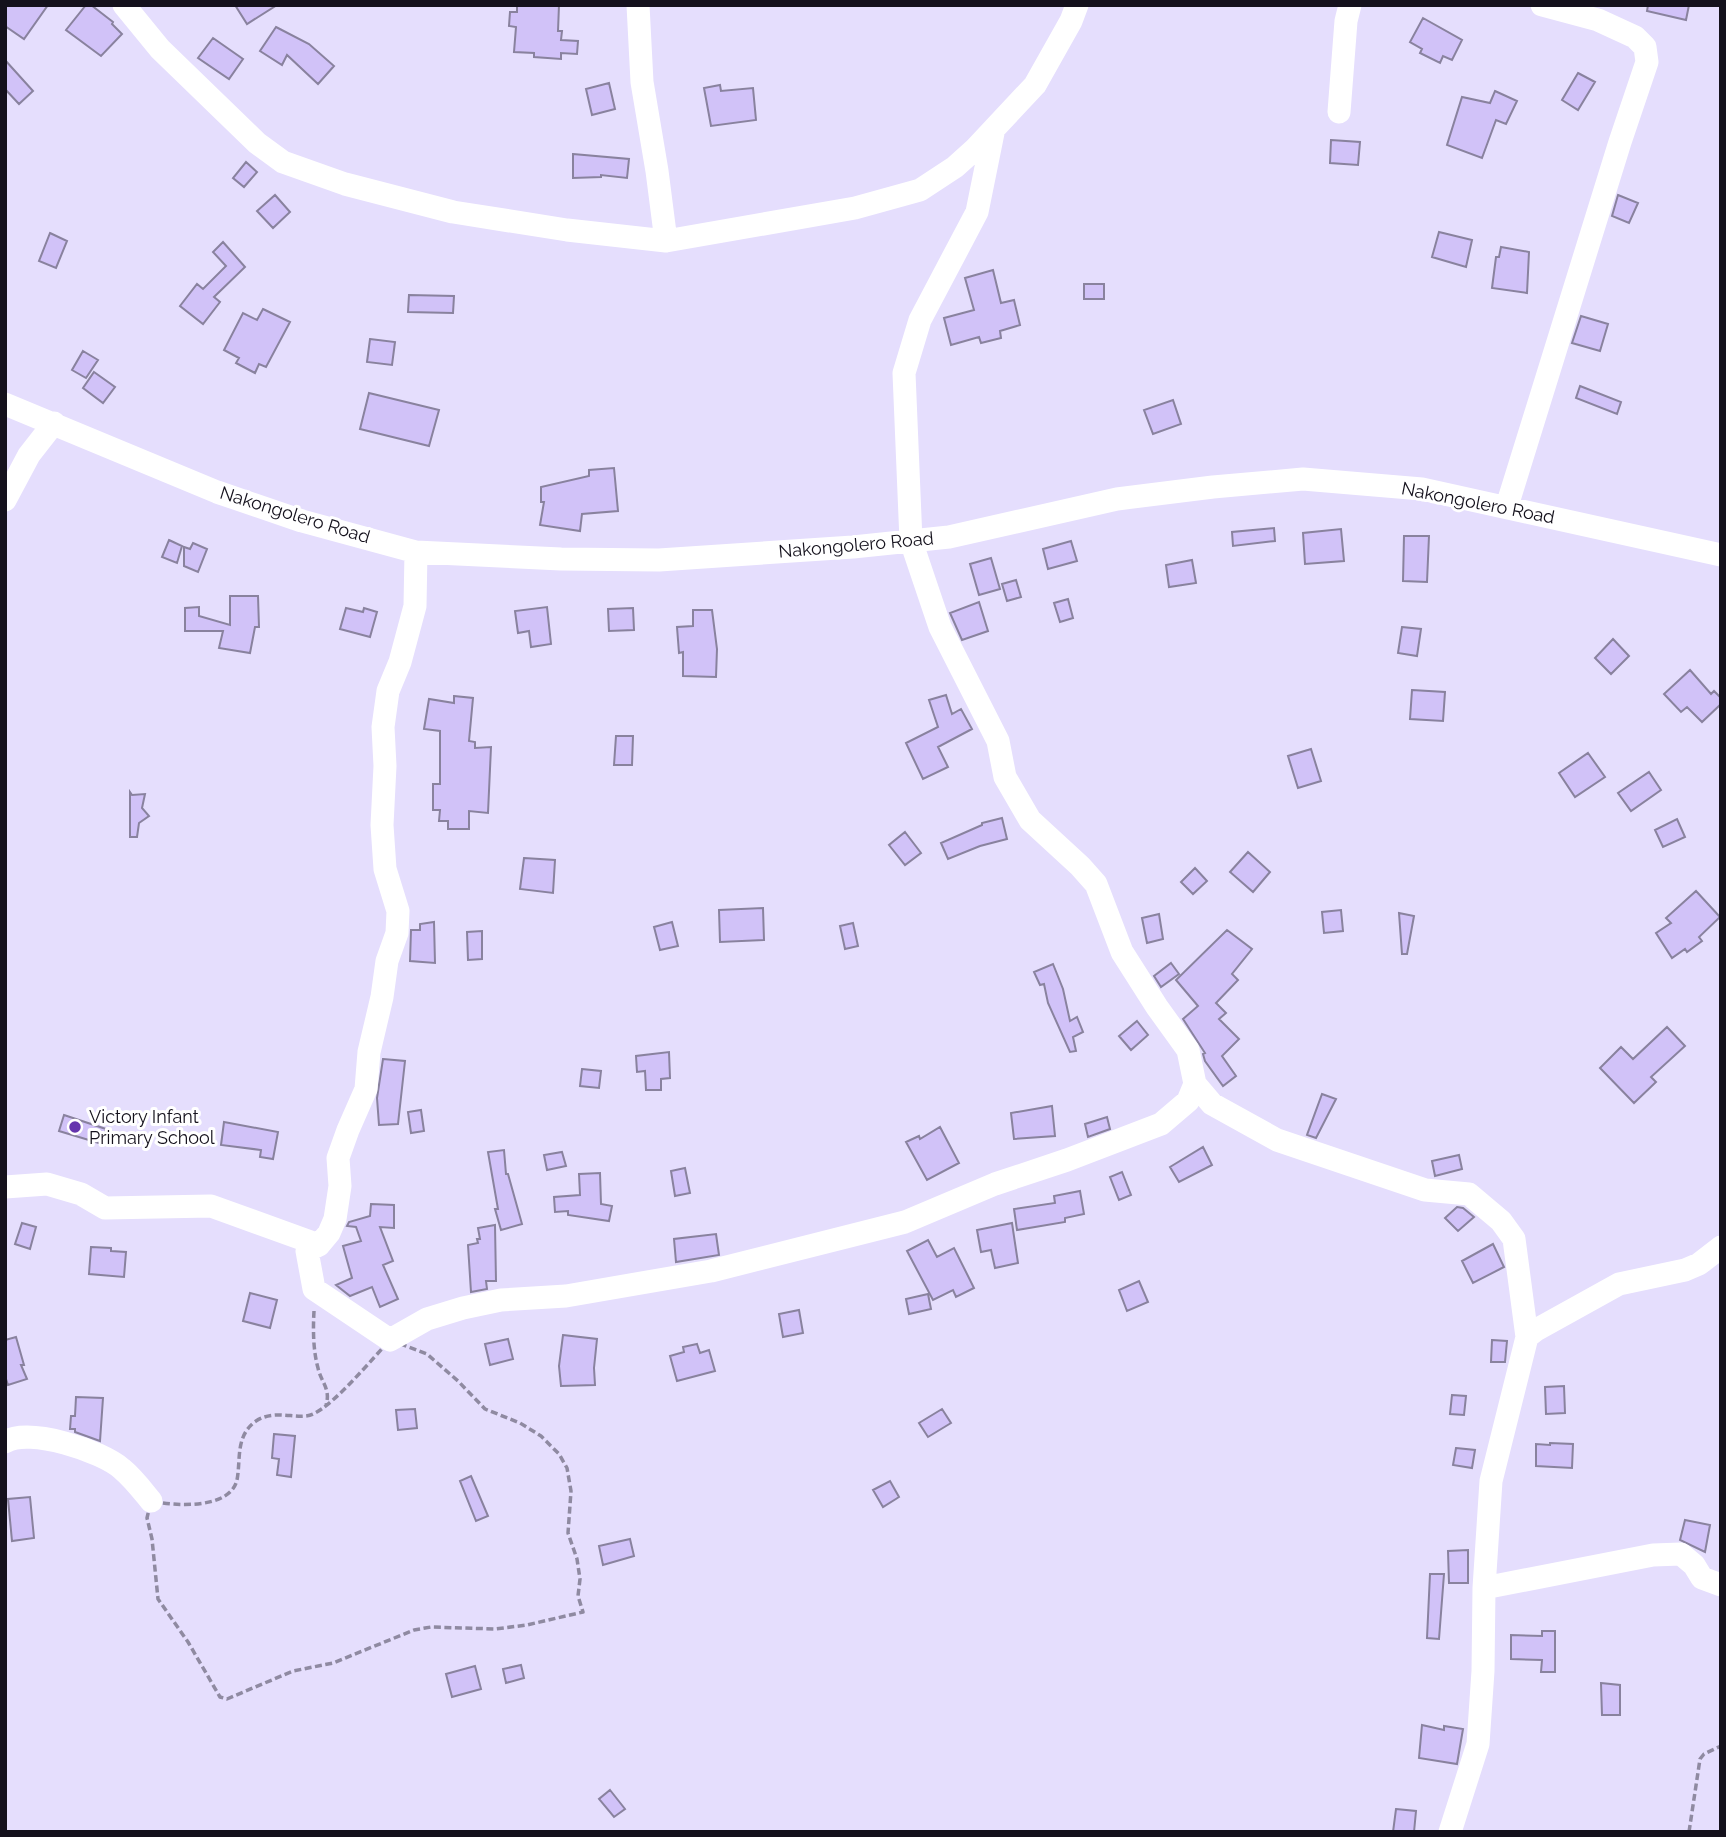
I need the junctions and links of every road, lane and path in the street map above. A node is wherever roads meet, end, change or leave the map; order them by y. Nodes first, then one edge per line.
1 (124, 5) edge
2 (638, 5) edge
3 (1077, 5) edge
4 (1350, 5) edge
5 (1542, 5) edge
6 (1339, 113) dead end
7 (993, 133) junction
8 (666, 241) junction
9 (14, 407) edge
10 (54, 423) junction
11 (29, 455) junction
12 (5, 500) edge
13 (1507, 506) junction
14 (911, 541) junction
15 (416, 552) junction
16 (1721, 555) edge
17 (1195, 1084) junction
18 (5, 1186) edge
19 (319, 1245) junction
20 (1721, 1247) edge
21 (314, 1289) junction
22 (1527, 1337) junction
23 (390, 1340) junction
24 (325, 1407) junction
25 (5, 1442) edge
26 (151, 1501) junction
27 (1721, 1585) edge
28 (1484, 1588) junction
29 (1721, 1746) edge
30 (1450, 1832) edge
31 (1689, 1832) edge

1 - 8 street
2 - 8 street
3 - 7 street
4 - 6 street
5 - 13 street
7 - 8 street
7 - 14 street
9 - 10 street, Nakongolero Road
9 - 11 street
10 - 11 street
10 - 15 street, Nakongolero Road
11 - 12 street
13 - 14 street, Nakongolero Road
13 - 16 street, Nakongolero Road
14 - 15 street, Nakongolero Road
14 - 17 street
15 - 19 street
17 - 22 street
17 - 23 street
18 - 19 street
19 - 21 street
20 - 22 street
21 - 23 street
21 - 24 path
22 - 28 street
23 - 24 path
23 - 26 path
24 - 26 path
25 - 26 street
27 - 28 street
28 - 30 street
29 - 31 path

